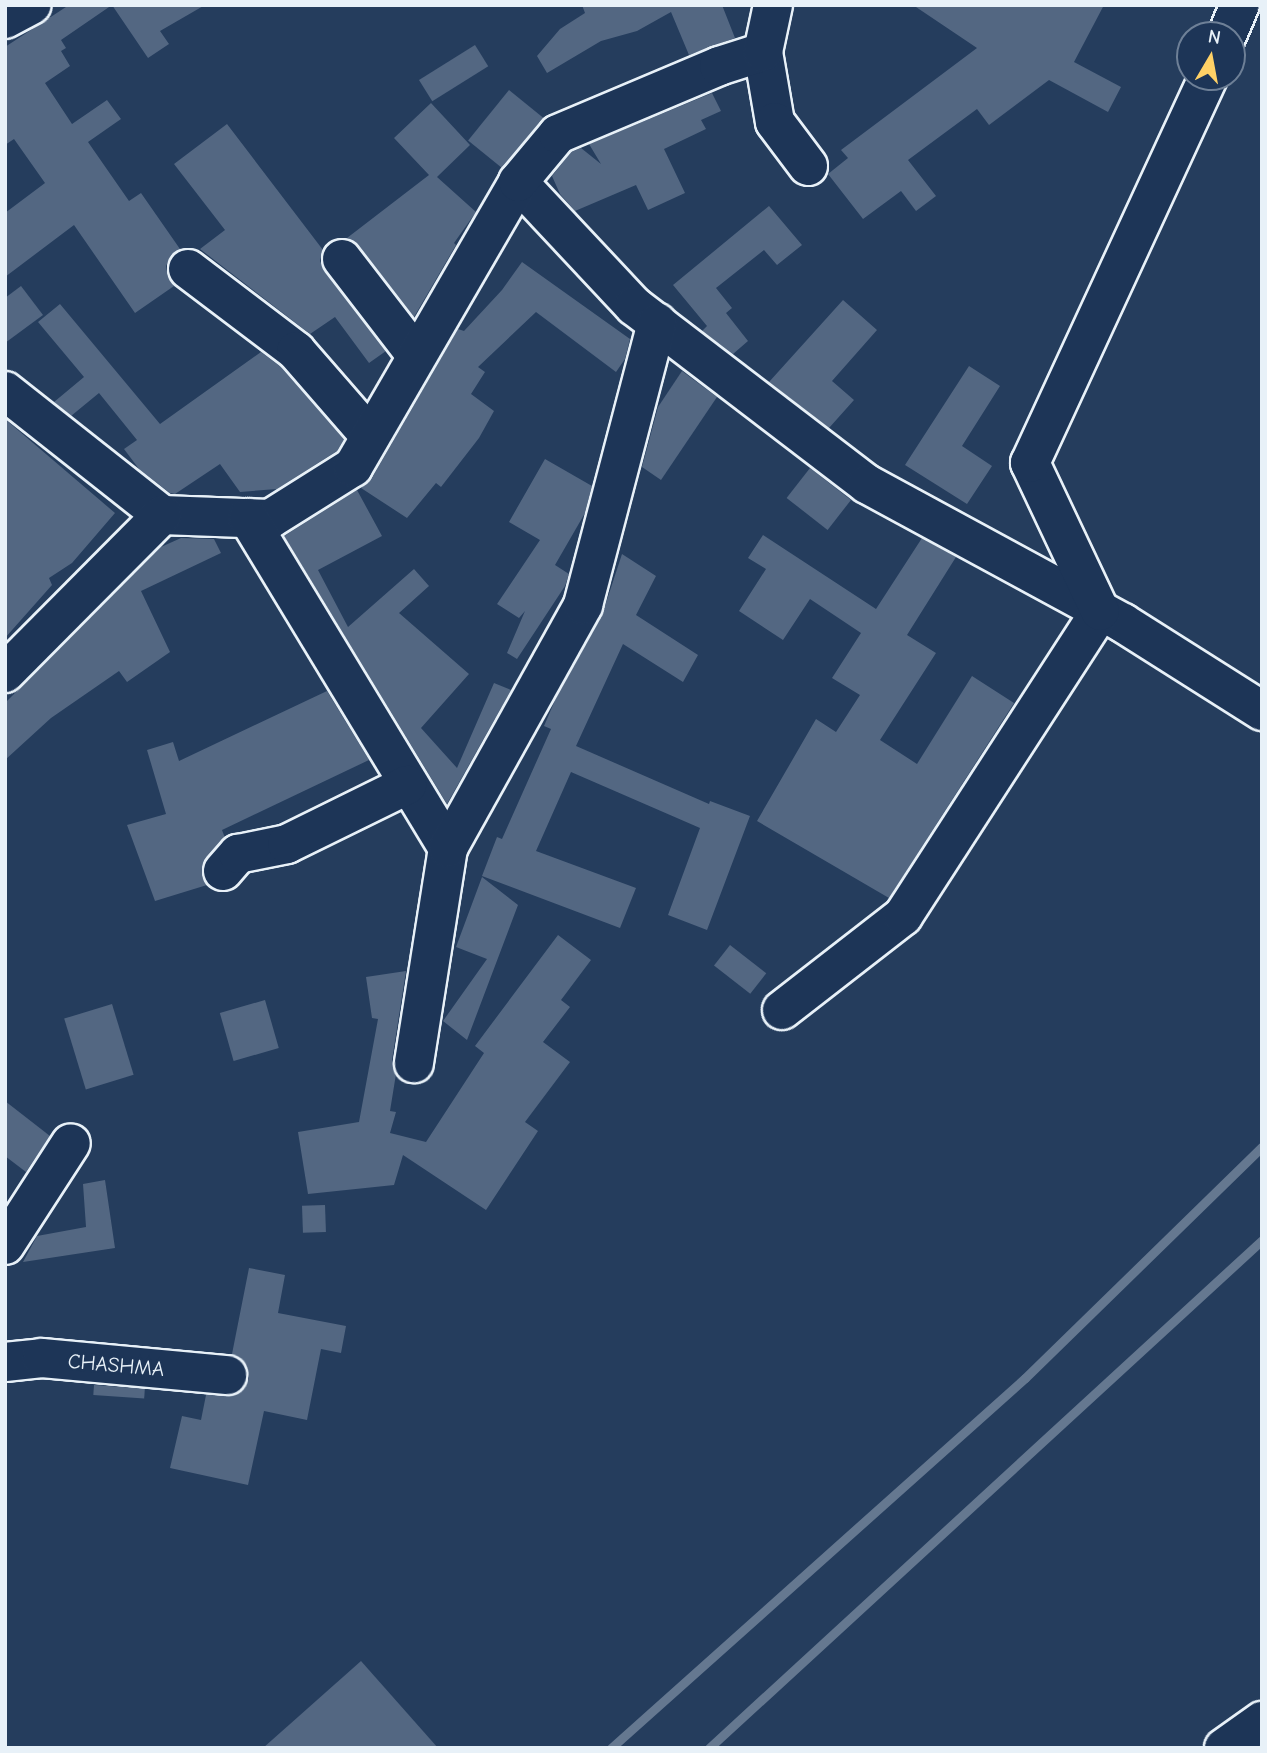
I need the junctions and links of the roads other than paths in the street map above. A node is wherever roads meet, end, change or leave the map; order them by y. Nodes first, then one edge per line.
1 (31, 5) edge
2 (773, 5) edge
3 (5, 19) edge
4 (763, 52) junction
5 (1202, 91) edge
6 (808, 166) dead end
7 (518, 181) junction
8 (342, 259) dead end
9 (188, 269) dead end
10 (657, 323) junction
11 (416, 355) junction
12 (5, 391) edge
13 (370, 436) junction
14 (162, 515) junction
15 (248, 518) junction
16 (1100, 611) junction
17 (5, 673) edge
18 (1262, 710) edge
19 (407, 785) junction
20 (448, 848) junction
21 (223, 871) dead end
22 (782, 1010) dead end
23 (414, 1063) dead end
24 (71, 1143) dead end
25 (5, 1245) edge
26 (5, 1362) edge
27 (227, 1375) dead end
28 (1262, 1721) edge
29 (1224, 1748) edge

1 - 3 main road
2 - 4 main road
4 - 6 main road
4 - 7 main road
5 - 16 main road
7 - 10 main road
7 - 11 main road
8 - 11 main road
9 - 13 main road
10 - 16 main road
10 - 20 main road
11 - 13 main road
12 - 14 main road
13 - 15 main road
14 - 15 main road
14 - 17 main road
15 - 19 main road
16 - 18 main road
16 - 22 main road
19 - 20 main road
19 - 21 main road
20 - 23 main road
24 - 25 main road
26 - 27 main road, CHASHMA
28 - 29 main road

